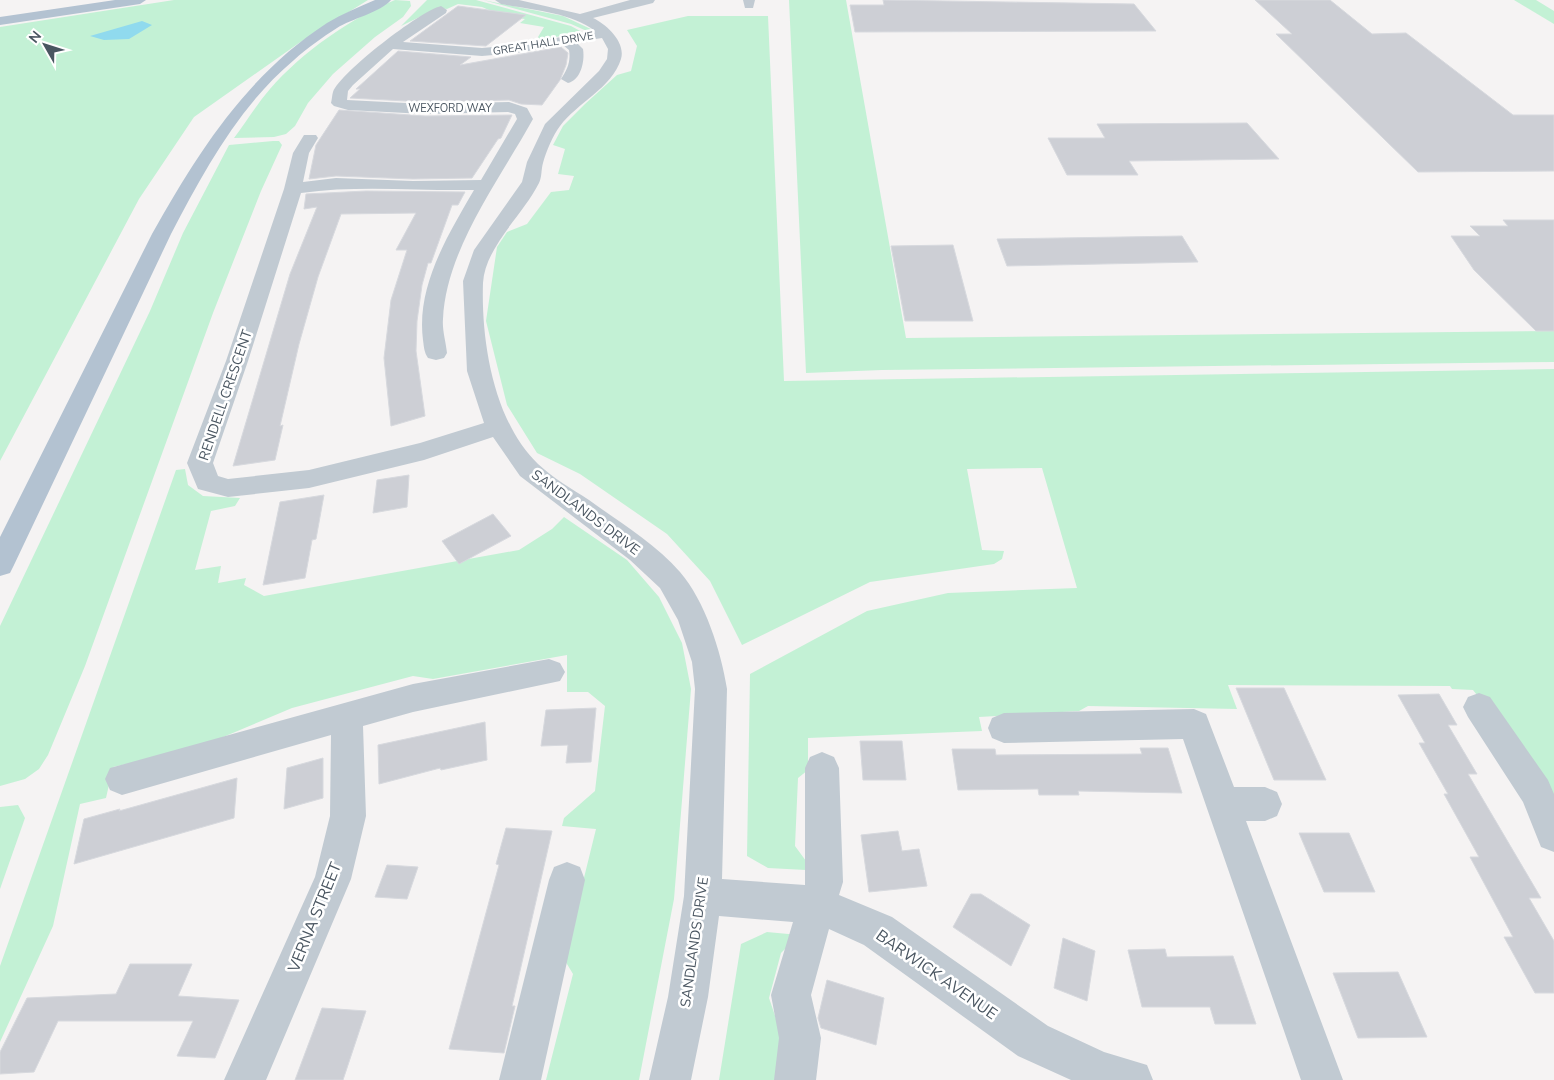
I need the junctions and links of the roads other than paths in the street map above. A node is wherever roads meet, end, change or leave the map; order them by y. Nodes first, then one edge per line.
1 (140, 0) edge
2 (501, 0) edge
3 (649, 0) edge
4 (376, 2) edge
5 (441, 10) dead end
6 (580, 18) junction
7 (0, 21) edge
8 (516, 33) dead end
9 (606, 33) junction
10 (565, 40) junction
11 (391, 45) junction
12 (516, 49) junction
13 (568, 79) dead end
14 (310, 138) dead end
15 (485, 185) junction
16 (293, 189) junction
17 (436, 353) dead end
18 (498, 427) junction
19 (0, 565) edge
20 (549, 672) dead end
21 (1480, 707) dead end
22 (347, 716) junction
23 (1004, 728) dead end
24 (822, 768) dead end
25 (122, 779) dead end
26 (1224, 804) junction
27 (1264, 804) dead end
28 (1554, 835) edge
29 (567, 880) dead end
30 (703, 896) junction
31 (819, 906) junction
32 (245, 1080) edge
33 (520, 1080) edge
34 (670, 1080) edge
35 (795, 1080) edge
36 (1132, 1080) edge
37 (1322, 1080) edge

1 - 7 main road
2 - 6 street
3 - 6 street
4 - 19 main road
5 - 11 street, WEXFORD WAY
6 - 9 street
8 - 12 street
9 - 10 street, GREAT HALL DRIVE
9 - 18 street, SANDLANDS DRIVE
10 - 12 street, GREAT HALL DRIVE
10 - 13 street
11 - 12 street, GREAT HALL DRIVE
11 - 15 street, WEXFORD WAY
14 - 16 street, RENDELL CRESCENT
15 - 16 street
15 - 17 street, WEXFORD WAY
16 - 18 street, RENDELL CRESCENT
18 - 30 street, SANDLANDS DRIVE
20 - 22 street
21 - 28 street
22 - 25 street
22 - 32 street, VERNA STREET
23 - 26 street
24 - 31 street
26 - 27 street
26 - 37 street
29 - 33 street
30 - 31 street, BARWICK AVENUE
30 - 34 street, SANDLANDS DRIVE
31 - 35 street
31 - 36 street, BARWICK AVENUE

